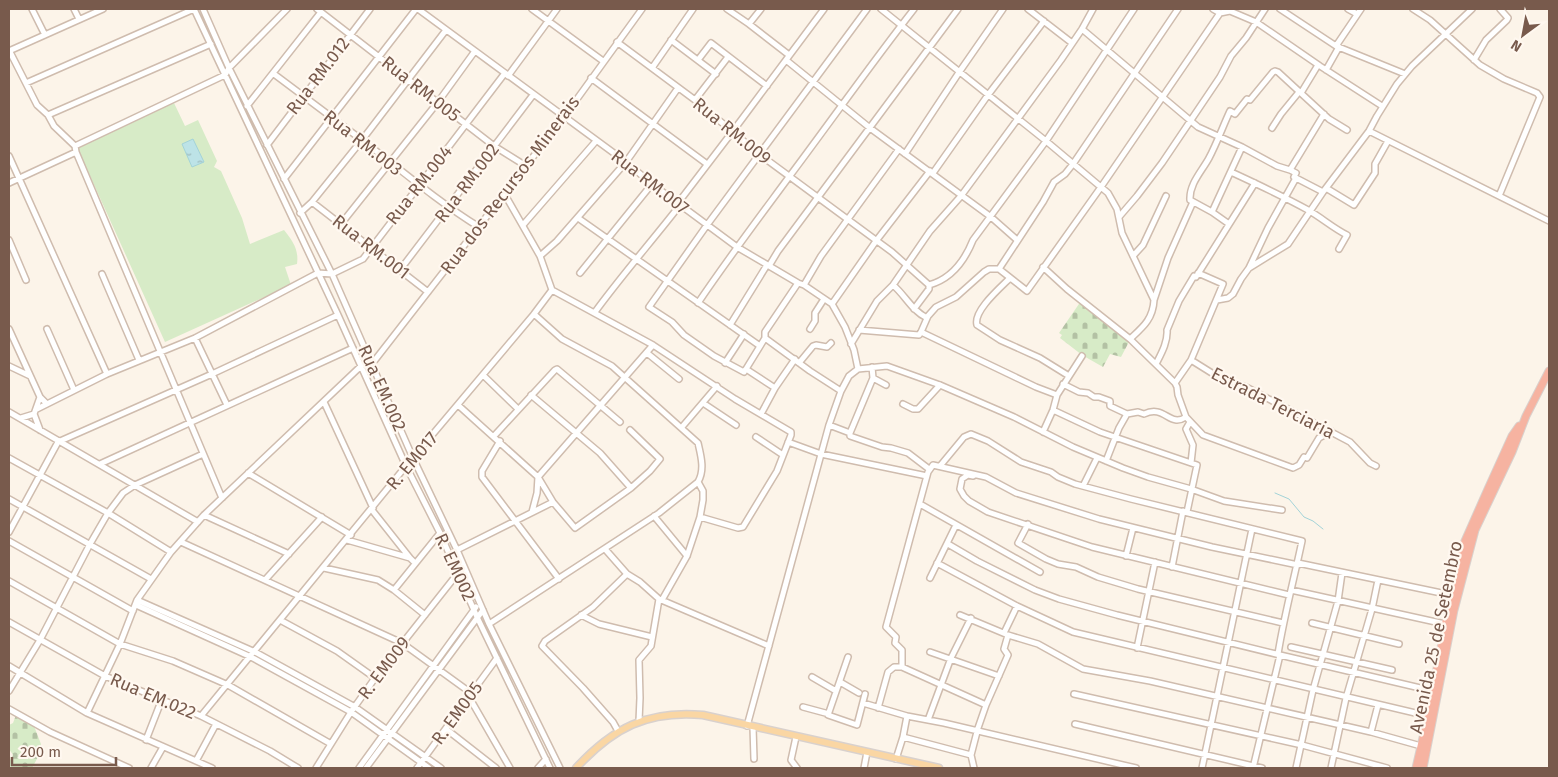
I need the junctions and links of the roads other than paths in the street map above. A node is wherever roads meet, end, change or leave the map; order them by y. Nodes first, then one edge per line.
1 (32, 9) edge
2 (74, 9) edge
3 (103, 9) edge
4 (194, 9) edge
5 (203, 9) edge
6 (287, 9) edge
7 (370, 9) edge
8 (417, 9) edge
9 (532, 9) edge
10 (557, 9) edge
11 (642, 9) edge
12 (693, 9) edge
13 (727, 9) edge
14 (761, 9) edge
15 (867, 9) edge
16 (881, 9) edge
17 (914, 9) edge
18 (958, 9) edge
19 (1003, 9) edge
20 (1028, 9) edge
21 (1134, 9) edge
22 (1178, 9) edge
23 (1213, 9) edge
24 (1265, 9) edge
25 (1280, 9) edge
26 (1348, 9) edge
27 (1360, 9) edge
28 (1413, 9) edge
29 (1472, 9) edge
30 (1500, 9) edge
31 (319, 10) edge
32 (822, 10) edge
33 (1090, 10) edge
34 (1220, 13) junction
35 (1357, 14) junction
36 (79, 20) junction
37 (548, 21) junction
38 (1044, 21) junction
39 (1256, 22) junction
40 (749, 24) junction
41 (902, 24) junction
42 (1082, 29) junction
43 (446, 30) junction
44 (350, 34) junction
45 (1445, 34) junction
46 (44, 35) junction
47 (671, 40) junction
48 (617, 42) junction
49 (1072, 43) junction
50 (210, 44) junction
51 (930, 46) junction
52 (1338, 47) junction
53 (1106, 50) junction
54 (9, 51) edge
55 (475, 52) junction
56 (380, 57) junction
57 (728, 57) junction
58 (788, 58) junction
59 (698, 60) junction
60 (1474, 60) junction
61 (603, 61) junction
62 (1318, 65) junction
63 (229, 68) junction
64 (652, 68) junction
65 (1326, 70) junction
66 (960, 71) junction
67 (274, 74) junction
68 (507, 74) junction
69 (716, 74) junction
70 (224, 75) junction
71 (1134, 75) junction
72 (1404, 75) junction
73 (591, 78) junction
74 (409, 80) junction
75 (813, 81) junction
76 (26, 83) junction
77 (767, 86) junction
78 (678, 88) junction
79 (1300, 93) junction
80 (533, 95) junction
81 (988, 95) junction
82 (303, 96) junction
83 (1161, 97) junction
84 (695, 100) junction
85 (438, 102) junction
86 (841, 105) junction
87 (248, 106) junction
88 (1382, 106) junction
89 (1324, 114) junction
90 (48, 115) junction
91 (564, 117) junction
92 (332, 118) junction
93 (1018, 118) junction
94 (1190, 120) junction
95 (653, 123) junction
96 (466, 124) junction
97 (870, 128) junction
98 (1272, 128) dead end
99 (1347, 130) dead end
100 (734, 131) junction
101 (1369, 131) junction
102 (1218, 136) junction
103 (362, 140) junction
104 (1046, 140) junction
105 (596, 141) junction
106 (1388, 141) junction
107 (267, 145) junction
108 (494, 146) junction
109 (1242, 147) junction
110 (75, 149) junction
111 (899, 149) junction
112 (759, 154) junction
113 (905, 154) junction
114 (9, 156) edge
115 (390, 162) junction
116 (626, 162) junction
117 (707, 164) junction
118 (1074, 164) junction
119 (526, 166) junction
120 (1290, 170) junction
121 (931, 172) junction
122 (1231, 172) junction
123 (790, 176) junction
124 (19, 178) junction
125 (1296, 178) junction
126 (284, 179) junction
127 (9, 183) edge
128 (1255, 183) junction
129 (652, 184) junction
130 (418, 186) junction
131 (1101, 187) junction
132 (1324, 190) junction
133 (504, 193) junction
134 (961, 196) junction
135 (1166, 196) dead end
136 (1499, 196) junction
137 (1285, 197) junction
138 (819, 198) junction
139 (312, 202) junction
140 (1193, 202) junction
141 (679, 204) junction
142 (448, 208) junction
143 (1309, 211) junction
144 (1212, 212) junction
145 (300, 213) junction
146 (991, 217) junction
147 (1119, 217) junction
148 (578, 218) junction
149 (848, 220) junction
150 (1549, 221) edge
151 (342, 224) junction
152 (1229, 224) junction
153 (524, 225) junction
154 (707, 225) junction
155 (478, 227) junction
156 (607, 239) junction
157 (9, 240) edge
158 (1017, 240) junction
159 (876, 241) junction
160 (372, 247) junction
161 (736, 247) junction
162 (1339, 249) dead end
163 (540, 256) junction
164 (1132, 256) junction
165 (638, 260) junction
166 (768, 266) junction
167 (906, 266) junction
168 (1043, 267) junction
169 (1249, 268) junction
170 (999, 269) junction
171 (400, 270) junction
172 (318, 273) junction
173 (580, 273) dead end
174 (1198, 273) junction
175 (102, 274) dead end
176 (332, 274) junction
177 (1010, 278) junction
178 (26, 280) dead end
179 (667, 282) junction
180 (801, 284) junction
181 (929, 284) junction
182 (893, 285) junction
183 (552, 290) junction
184 (428, 292) junction
185 (824, 298) junction
186 (1154, 300) junction
187 (1217, 300) junction
188 (698, 303) junction
189 (832, 304) junction
190 (914, 309) junction
191 (595, 312) junction
192 (534, 314) junction
193 (338, 315) junction
194 (927, 318) junction
195 (730, 324) junction
196 (9, 329) edge
197 (47, 329) dead end
198 (810, 329) dead end
199 (859, 330) junction
200 (921, 332) junction
201 (744, 334) junction
202 (195, 338) junction
203 (765, 338) junction
204 (1130, 339) junction
205 (831, 343) dead end
206 (851, 344) junction
207 (653, 345) junction
208 (760, 346) junction
209 (353, 348) junction
210 (160, 352) junction
211 (647, 353) junction
212 (1082, 356) dead end
213 (139, 360) junction
214 (373, 360) junction
215 (1191, 360) junction
216 (797, 361) junction
217 (725, 363) junction
218 (1156, 364) junction
219 (9, 366) edge
220 (361, 366) junction
221 (872, 367) junction
222 (746, 369) junction
223 (858, 369) junction
224 (1549, 371) edge
225 (107, 374) junction
226 (212, 374) junction
227 (483, 375) junction
228 (30, 376) junction
229 (1068, 376) junction
230 (625, 377) junction
231 (873, 378) junction
232 (679, 379) dead end
233 (1175, 383) junction
234 (1063, 384) junction
235 (940, 385) junction
236 (716, 386) junction
237 (886, 386) dead end
238 (775, 388) junction
239 (176, 389) junction
240 (74, 390) junction
241 (841, 390) junction
242 (531, 395) junction
243 (1057, 395) junction
244 (40, 397) junction
245 (324, 402) junction
246 (703, 403) junction
247 (47, 404) junction
248 (903, 404) dead end
249 (227, 405) junction
250 (458, 405) junction
251 (600, 406) junction
252 (518, 409) junction
253 (1054, 410) junction
254 (9, 412) edge
255 (36, 412) junction
256 (761, 414) junction
257 (1127, 414) junction
258 (1526, 416) junction
259 (1186, 417) junction
260 (21, 418) junction
261 (190, 422) junction
262 (620, 422) dead end
263 (1190, 422) junction
264 (736, 425) dead end
265 (829, 425) junction
266 (682, 427) junction
267 (40, 430) junction
268 (630, 430) dead end
269 (1331, 431) junction
270 (850, 432) junction
271 (1043, 432) junction
272 (577, 434) junction
273 (494, 436) junction
274 (756, 436) dead end
275 (1115, 438) junction
276 (500, 441) junction
277 (58, 442) junction
278 (788, 442) junction
279 (203, 454) junction
280 (821, 454) junction
281 (782, 455) junction
282 (9, 458) edge
283 (413, 458) junction
284 (1097, 458) junction
285 (1106, 461) junction
286 (1191, 463) junction
287 (100, 464) junction
288 (406, 466) junction
289 (940, 466) junction
290 (1376, 466) dead end
291 (929, 469) junction
292 (248, 473) junction
293 (40, 476) junction
294 (927, 476) junction
295 (980, 476) junction
296 (538, 477) junction
297 (125, 480) junction
298 (698, 482) junction
299 (135, 486) junction
300 (1083, 486) junction
301 (631, 488) junction
302 (1191, 489) junction
303 (123, 493) junction
304 (222, 498) junction
305 (9, 499) edge
306 (553, 502) junction
307 (920, 504) junction
308 (23, 507) junction
309 (372, 509) junction
310 (1282, 510) dead end
311 (532, 512) junction
312 (1185, 512) junction
313 (108, 514) junction
314 (204, 515) junction
315 (654, 516) junction
316 (322, 517) junction
317 (700, 517) junction
318 (515, 520) junction
319 (198, 522) junction
320 (1028, 524) junction
321 (956, 525) junction
322 (1133, 528) junction
323 (1252, 529) junction
324 (9, 532) edge
325 (440, 533) junction
326 (351, 535) junction
327 (1176, 539) junction
328 (347, 540) junction
329 (9, 541) edge
330 (181, 542) junction
331 (90, 544) junction
332 (948, 544) junction
333 (605, 549) junction
334 (457, 550) junction
335 (171, 552) junction
336 (289, 554) junction
337 (1246, 555) junction
338 (687, 556) junction
339 (1126, 556) junction
340 (410, 558) junction
341 (1155, 562) junction
342 (416, 563) junction
343 (938, 563) junction
344 (1298, 564) junction
345 (1172, 567) junction
346 (324, 568) junction
347 (1040, 572) dead end
348 (458, 573) junction
349 (1342, 573) junction
350 (627, 574) junction
351 (74, 576) junction
352 (930, 578) dead end
353 (151, 579) junction
354 (559, 579) junction
355 (265, 580) junction
356 (1378, 580) junction
357 (9, 581) edge
358 (1240, 584) junction
359 (394, 590) junction
360 (1148, 591) junction
361 (1290, 593) junction
362 (1451, 595) junction
363 (301, 596) junction
364 (661, 600) junction
365 (1338, 601) junction
366 (480, 602) junction
367 (136, 605) junction
368 (1017, 606) junction
369 (57, 608) junction
370 (474, 609) junction
371 (1372, 609) junction
372 (484, 610) junction
373 (1234, 611) junction
374 (581, 615) junction
375 (960, 615) dead end
376 (425, 616) junction
377 (478, 617) junction
378 (970, 618) junction
379 (280, 620) junction
380 (1142, 621) junction
381 (9, 622) edge
382 (1283, 623) junction
383 (1312, 623) dead end
384 (489, 624) junction
385 (1445, 624) junction
386 (1330, 628) junction
387 (1006, 634) junction
388 (1363, 636) junction
389 (652, 637) junction
390 (40, 640) junction
391 (1228, 642) junction
392 (402, 643) junction
393 (120, 644) junction
394 (1399, 644) dead end
395 (769, 646) junction
396 (1291, 647) dead end
397 (1137, 648) junction
398 (930, 652) dead end
399 (253, 654) junction
400 (1324, 654) junction
401 (1279, 655) junction
402 (848, 657) dead end
403 (497, 658) junction
404 (951, 658) junction
405 (1356, 661) junction
406 (1320, 664) junction
407 (9, 666) edge
408 (902, 667) junction
409 (436, 668) junction
410 (1223, 668) junction
411 (1392, 670) dead end
412 (1354, 672) junction
413 (20, 673) junction
414 (105, 676) junction
415 (1000, 676) junction
416 (812, 677) dead end
417 (375, 678) junction
418 (1274, 680) junction
419 (840, 682) junction
420 (941, 684) junction
421 (228, 685) junction
422 (1313, 690) junction
423 (9, 691) edge
424 (836, 691) junction
425 (1433, 691) junction
426 (1074, 694) dead end
427 (470, 695) junction
428 (1217, 697) junction
429 (1346, 698) junction
430 (162, 699) junction
431 (863, 703) junction
432 (986, 705) junction
433 (1378, 705) junction
434 (803, 707) dead end
435 (878, 708) junction
436 (1267, 708) junction
437 (9, 709) edge
438 (353, 710) junction
439 (87, 712) junction
440 (829, 714) junction
441 (201, 716) junction
442 (907, 716) junction
443 (1428, 716) junction
444 (1308, 718) junction
445 (928, 720) junction
446 (638, 721) junction
447 (216, 724) junction
448 (1075, 724) dead end
449 (1211, 725) junction
450 (1340, 725) junction
451 (750, 726) junction
452 (446, 728) junction
453 (386, 730) junction
454 (618, 731) junction
455 (977, 731) junction
456 (1371, 732) junction
457 (392, 734) junction
458 (903, 736) junction
459 (385, 737) junction
460 (796, 737) junction
461 (1260, 737) junction
462 (146, 740) junction
463 (331, 744) junction
464 (1302, 745) junction
465 (1421, 746) junction
466 (163, 747) junction
467 (866, 752) junction
468 (1334, 753) junction
469 (1205, 754) junction
470 (971, 755) junction
471 (426, 757) junction
472 (896, 758) junction
473 (546, 759) junction
474 (754, 759) dead end
475 (196, 761) junction
476 (421, 762) junction
477 (1254, 767) edge
478 (129, 768) edge
479 (151, 768) edge
480 (212, 768) edge
481 (298, 768) edge
482 (316, 768) edge
483 (359, 768) edge
484 (366, 768) edge
485 (417, 768) edge
486 (429, 768) edge
487 (441, 768) edge
488 (496, 768) edge
489 (510, 768) edge
490 (538, 768) edge
491 (550, 768) edge
492 (560, 768) edge
493 (576, 768) edge
494 (797, 768) edge
495 (864, 768) edge
496 (939, 768) edge
497 (974, 768) edge
498 (1136, 768) edge
499 (1202, 768) edge
500 (1262, 768) edge
501 (1296, 768) edge
502 (1331, 768) edge
503 (1387, 768) edge
504 (1416, 768) edge
505 (1423, 768) edge

1 - 46 street
2 - 36 street
3 - 36 street
4 - 50 street, Rua EM.002
4 - 76 street
5 - 63 street, Rua EM.002
6 - 63 street
7 - 44 street, Rua RM.012
8 - 43 street, Rua RM.007
8 - 56 street
9 - 37 street
10 - 37 street, Rua RM.004
11 - 48 street, Rua dos Recursos Minerais
12 - 47 street
13 - 40 street
14 - 40 street
15 - 75 street
16 - 41 street
17 - 41 street
18 - 51 street
19 - 66 street
20 - 38 street
21 - 53 street
22 - 71 street
23 - 34 street
24 - 39 street
25 - 52 street
26 - 35 street
27 - 35 street
28 - 45 street
29 - 45 street
30 - 60 street
31 - 44 street, Rua RM.005
31 - 67 street
32 - 58 street
33 - 42 street
34 - 39 street
34 - 83 street
35 - 52 street
36 - 46 street
37 - 61 street
37 - 68 street, Rua RM.004
38 - 49 street
38 - 81 street
39 - 62 street
39 - 94 street
40 - 58 street
41 - 51 street
41 - 86 street
42 - 49 street
42 - 53 street
43 - 55 street, Rua RM.007
43 - 74 street
44 - 56 street, Rua RM.005
44 - 82 street, Rua RM.012
45 - 60 street
45 - 72 street
46 - 54 street
47 - 59 street
47 - 64 street
48 - 61 street, Rua dos Recursos Minerais
48 - 64 street, Rua RM.009
49 - 93 street
50 - 70 street, Rua EM.002
50 - 90 street
51 - 66 street
51 - 97 street
52 - 65 street
52 - 72 street
53 - 71 street
53 - 104 street
54 - 76 street
55 - 68 street, Rua RM.007
55 - 85 street
56 - 74 street, Rua RM.005
56 - 92 street
57 - 59 street
57 - 69 street
57 - 77 street
58 - 75 street
58 - 77 street
59 - 69 street
60 - 136 street
61 - 73 street, Rua dos Recursos Minerais
62 - 65 street
62 - 79 street
63 - 70 street
63 - 87 street, Rua EM.002
64 - 78 street, Rua RM.009
65 - 88 street
66 - 81 street
66 - 113 street
67 - 82 street, Rua RM.003
67 - 87 street
68 - 80 street, Rua RM.007
68 - 96 street, Rua RM.004
69 - 84 street
70 - 110 street
70 - 172 street, Rua EM.002
71 - 83 street
71 - 118 street
72 - 88 street
73 - 91 street, Rua dos Recursos Minerais
73 - 95 street
74 - 85 street, Rua RM.005
74 - 103 street
75 - 86 street
75 - 112 street
76 - 90 street
77 - 100 street
78 - 84 street, Rua RM.009
78 - 95 street
79 - 89 street
79 - 98 street
79 - 102 street
80 - 91 street, Rua RM.007
80 - 108 street, Rua RM.002
81 - 93 street
81 - 121 street
82 - 92 street, Rua RM.003
82 - 107 street, Rua RM.012
83 - 94 street
83 - 131 street
84 - 100 street, Rua RM.009
85 - 96 street, Rua RM.005
85 - 115 street
86 - 97 street
86 - 123 street
87 - 107 street, Rua EM.002
88 - 101 street
89 - 99 street
89 - 120 street
90 - 110 street
91 - 105 street, Rua RM.007
91 - 119 street, Rua dos Recursos Minerais
92 - 103 street, Rua RM.003
92 - 126 street
93 - 104 street
93 - 134 street
94 - 102 street
94 - 147 street
95 - 116 street
95 - 117 street
96 - 108 street, Rua RM.005
96 - 130 street, Rua RM.004
97 - 111 street
97 - 138 street
100 - 112 street, Rua RM.009
100 - 117 street
101 - 106 street
101 - 132 street
102 - 109 street
102 - 140 street
103 - 115 street, Rua RM.003
103 - 139 street
104 - 118 street
104 - 146 street
105 - 116 street, Rua RM.007
105 - 153 street
106 - 132 street
106 - 136 street
107 - 126 street, Rua EM.002
108 - 119 street, Rua RM.005
108 - 142 street, Rua RM.002
109 - 120 street
109 - 122 street
110 - 124 street
110 - 210 street
111 - 113 street
111 - 149 street
112 - 123 street, Rua RM.009
112 - 154 street
113 - 121 street
114 - 124 street
115 - 130 street, Rua RM.003
115 - 151 street
116 - 129 street, Rua RM.007
116 - 148 street
117 - 141 street
118 - 131 street
118 - 158 street
119 - 133 street, Rua dos Recursos Minerais
120 - 125 street
121 - 134 street
121 - 159 street
122 - 128 street
122 - 144 street
123 - 138 street, Rua RM.009
123 - 161 street
124 - 127 street
124 - 225 street
125 - 132 street
125 - 137 street
126 - 145 street, Rua EM.002
128 - 137 street
128 - 152 street
129 - 141 street, Rua RM.007
129 - 156 street
130 - 142 street, Rua RM.003
130 - 160 street, Rua RM.004
131 - 147 street
131 - 168 street
132 - 143 street
133 - 153 street
133 - 155 street, Rua dos Recursos Minerais
134 - 146 street
134 - 167 street
135 - 164 street
136 - 150 street
137 - 143 street
137 - 169 street
138 - 149 street, Rua RM.009
138 - 166 street
139 - 145 street
139 - 151 street, Rua RM.001
140 - 144 street
140 - 186 street
141 - 154 street, Rua RM.007
141 - 165 street
142 - 155 street, Rua RM.003
142 - 171 street, Rua RM.002
143 - 162 street
143 - 169 street
144 - 152 street
145 - 176 street, Rua EM.002
146 - 158 street
146 - 181 street
147 - 164 street
148 - 156 street
148 - 163 street
149 - 159 street, Rua RM.009
149 - 180 street
151 - 160 street, Rua RM.001
152 - 174 street
153 - 163 street
154 - 161 street, Rua RM.007
154 - 179 street
155 - 184 street, Rua dos Recursos Minerais
156 - 165 street
156 - 173 street
157 - 178 street
158 - 170 street
159 - 167 street, Rua RM.009
159 - 189 street
160 - 171 street, Rua RM.001
160 - 176 street, Rua RM.004
161 - 166 street, Rua RM.007
161 - 188 street
163 - 183 street
164 - 186 street
165 - 179 street
165 - 191 street
166 - 180 street, Rua RM.007
166 - 195 street
167 - 181 street, Rua RM.009
167 - 182 street
168 - 177 street
168 - 204 street
169 - 187 street
170 - 177 street
170 - 194 street
171 - 184 street, Rua RM.001
172 - 176 street, Rua RM.004
172 - 193 street, Rua EM.002
172 - 202 street
174 - 187 street
174 - 218 street
175 - 213 street
176 - 214 street, Rua EM.002
177 - 229 street
179 - 188 street
179 - 217 street
180 - 185 street, Rua RM.007
180 - 203 street
181 - 190 street
182 - 190 street
182 - 199 street
183 - 191 street
183 - 192 street, R. EM017
184 - 214 street, Rua dos Recursos Minerais
185 - 189 street, Rua RM.007
185 - 198 street
186 - 204 street
187 - 215 street
188 - 195 street
189 - 206 street, Rua RM.007
190 - 194 street
191 - 207 street
192 - 227 street, R. EM017
192 - 230 street
193 - 209 street, Rua EM.002
193 - 226 street
194 - 200 street
195 - 201 street
196 - 228 street
197 - 240 street
199 - 200 street
199 - 206 street
200 - 243 street
201 - 208 street
201 - 217 street
202 - 210 street
202 - 226 street
203 - 208 street
203 - 216 street
204 - 218 street
205 - 216 street
206 - 223 street, Rua RM.007
207 - 211 street
207 - 236 street
208 - 222 street
209 - 220 street, Rua EM.002
209 - 249 street
210 - 213 street
210 - 239 street
211 - 230 street
211 - 232 street
212 - 229 street
213 - 225 street
214 - 220 street
214 - 283 street, Rua EM.002
215 - 233 street, Estrada Terciaria
215 - 269 street, Estrada Terciaria
216 - 238 street
216 - 241 street
217 - 222 street
218 - 233 street
219 - 228 street
220 - 245 street
220 - 288 street, R. EM002
221 - 223 street
221 - 231 street
221 - 235 street
222 - 238 street
223 - 241 street
224 - 258 highway
225 - 240 street
226 - 239 street
226 - 249 street
227 - 250 street, R. EM017
227 - 252 street
228 - 244 street
229 - 234 street
230 - 251 street
230 - 266 street
231 - 237 street
231 - 270 street
233 - 259 street
234 - 243 street
234 - 257 street
235 - 248 street
235 - 271 street
236 - 246 street
236 - 256 street
238 - 256 street
239 - 261 street
239 - 277 street
240 - 247 street
241 - 265 street
242 - 251 street
242 - 252 street
242 - 272 street
243 - 253 street
244 - 247 street
244 - 255 street
245 - 292 street
245 - 309 street
246 - 264 street
246 - 266 street
247 - 255 street
249 - 261 street
250 - 273 street
250 - 283 street, R. EM017
251 - 262 street
251 - 272 street
252 - 273 street
253 - 271 street
253 - 275 street
254 - 260 street
255 - 260 street
255 - 267 street
256 - 278 street
257 - 259 street
257 - 275 street
258 - 362 highway, Avenida 25 de Setembro
258 - 505 highway, Avenida 25 de Setembro
259 - 263 street
260 - 267 street
261 - 279 street
261 - 287 street
263 - 269 street
263 - 286 street
265 - 270 street
265 - 280 street
266 - 298 street
267 - 277 street
268 - 301 street
269 - 290 street, Estrada Terciaria
270 - 291 street
271 - 284 street
272 - 296 street
272 - 301 street
273 - 276 street
274 - 281 street
275 - 285 street
275 - 286 street
276 - 296 street
276 - 318 street
277 - 287 street
277 - 293 street
278 - 280 street
278 - 281 street
279 - 299 street
279 - 304 street
280 - 294 street
280 - 395 street
281 - 317 street
282 - 293 street
283 - 288 street, R. EM017
283 - 334 street, Rua EM.002
284 - 285 street
284 - 300 street
285 - 302 street
286 - 302 street
287 - 297 street
288 - 309 street, R. EM017
288 - 325 street, R. EM002
289 - 291 street
289 - 295 street
289 - 300 street
291 - 294 street
292 - 304 street
292 - 316 street
293 - 308 street
293 - 313 street
294 - 307 street
295 - 320 street
295 - 322 street
296 - 306 street
296 - 311 street
297 - 299 street
297 - 303 street
298 - 315 street
298 - 317 street
299 - 303 street
299 - 319 street
300 - 312 street
301 - 306 street
302 - 310 street
302 - 312 street
303 - 313 street
304 - 314 street
305 - 308 street
306 - 311 street
307 - 321 street
307 - 408 street
308 - 324 street
308 - 331 street
309 - 326 street, R. EM017
309 - 340 street
311 - 318 street
312 - 323 street
312 - 327 street
313 - 331 street
313 - 335 street
314 - 319 street
314 - 336 street
315 - 333 street
315 - 338 street
316 - 326 street
316 - 336 street
317 - 338 street
318 - 334 street
318 - 354 street
319 - 330 street
320 - 339 street
320 - 360 street
321 - 332 street
321 - 347 street
322 - 327 street
322 - 339 street
323 - 337 street
323 - 344 street
325 - 342 street
325 - 348 street, R. EM002
326 - 328 street, R. EM017
327 - 337 street
327 - 345 street
328 - 340 street
328 - 346 street, R. EM017
329 - 351 street
330 - 335 street
330 - 355 street
331 - 351 street
331 - 353 street
332 - 343 street
332 - 380 street
333 - 350 street
333 - 354 street
334 - 366 street, Rua EM.002
335 - 353 street
336 - 355 street
337 - 344 street
337 - 358 street
338 - 364 street
339 - 341 street
340 - 342 street
341 - 345 street
341 - 360 street
342 - 359 street
343 - 352 street
343 - 368 street
344 - 349 street
344 - 361 street
345 - 358 street
346 - 359 street
346 - 363 street, R. EM017
348 - 370 street, R. EM002
348 - 376 street, R. EM009
349 - 356 street
349 - 365 street
350 - 364 street
350 - 374 street
351 - 367 street
351 - 369 street
353 - 367 street
354 - 384 street
355 - 363 street
356 - 362 street
356 - 371 street
357 - 369 street
358 - 361 street
358 - 373 street
359 - 376 street
360 - 373 street
360 - 380 street
361 - 365 street
361 - 382 street
362 - 385 highway, Avenida 25 de Setembro
363 - 379 street, R. EM017
363 - 392 street
364 - 389 street
364 - 395 street
365 - 371 street
365 - 386 street
366 - 370 street
366 - 372 street, Rua EM.002
367 - 393 street
367 - 399 street
368 - 387 street
368 - 397 street
369 - 390 street
369 - 393 street
370 - 377 street, R. EM002
370 - 409 street
371 - 385 street
371 - 388 street
372 - 377 street
372 - 384 street, Rua EM.002
373 - 382 street
373 - 391 street
374 - 389 street
374 - 454 street
375 - 378 street
376 - 392 street, R. EM009
377 - 403 street, R. EM002
377 - 409 street
378 - 387 street
378 - 404 street
379 - 399 street, R. EM017
379 - 417 street
380 - 391 street
380 - 397 street
381 - 390 street, Rua EM.022
382 - 401 street
383 - 386 street
384 - 492 street, Rua EM.002
385 - 425 highway, Avenida 25 de Setembro
386 - 388 street
386 - 400 street
387 - 415 street
387 - 428 street
388 - 394 street
388 - 405 street
389 - 446 street
390 - 413 street
390 - 414 street, Rua EM.022
391 - 401 street
391 - 410 street
392 - 409 street
392 - 417 street, R. EM009
393 - 414 street
393 - 421 street
395 - 451 street
396 - 400 street
397 - 410 street
398 - 404 street
399 - 421 street, R. EM017
399 - 438 street
400 - 405 street
400 - 406 street
401 - 406 street
401 - 418 street
402 - 419 street
403 - 427 street, R. EM005
403 - 473 street, R. EM002
404 - 415 street
404 - 420 street
405 - 411 street
405 - 412 street
406 - 412 street
406 - 422 street
407 - 413 street
408 - 420 street
408 - 435 street
409 - 427 street
409 - 453 street
409 - 457 street
410 - 418 street
410 - 428 street
412 - 425 street
412 - 429 street
413 - 423 street
413 - 439 street
414 - 430 street, Rua EM.022
414 - 439 street
415 - 432 street
416 - 424 street
417 - 438 street, R. EM009
418 - 422 street
418 - 436 street
419 - 424 street
419 - 431 street
420 - 432 street
420 - 445 street
421 - 441 street, R. EM017
421 - 463 street
422 - 429 street
422 - 444 street
424 - 440 street
425 - 443 highway, Avenida 25 de Setembro
426 - 449 street
427 - 452 street, R. EM005
427 - 489 street
428 - 436 street
428 - 449 street
429 - 433 street
429 - 450 street
430 - 441 street, Rua EM.022
430 - 462 street
431 - 435 street
431 - 440 street
432 - 455 street
433 - 443 street
433 - 456 street
434 - 440 street
435 - 442 street
436 - 444 street
436 - 461 street
437 - 478 street
438 - 453 street
438 - 459 street
438 - 463 street, R. EM009
439 - 462 street
441 - 447 street, Rua EM.022
442 - 445 street
442 - 458 street
443 - 465 highway, Avenida 25 de Setembro
444 - 450 street
444 - 464 street
445 - 455 street
446 - 451 main road
446 - 454 main road
447 - 475 street
447 - 481 street, Rua EM.022
448 - 469 street
449 - 461 street
449 - 469 street
450 - 456 street
450 - 468 street
451 - 460 main road
451 - 474 street
452 - 471 street, R. EM005
452 - 488 street
453 - 457 street
453 - 459 street
454 - 493 main road
455 - 470 street
455 - 498 street
456 - 465 street
457 - 459 street
457 - 471 street
458 - 470 street
458 - 472 street
459 - 476 street
459 - 483 street
459 - 484 street
460 - 467 main road
460 - 494 street
461 - 464 street
461 - 477 street
462 - 466 street
463 - 482 street, R. EM009
464 - 468 street
464 - 501 street
465 - 504 highway, Avenida 25 de Setembro
466 - 475 street
466 - 479 street
467 - 472 main road
467 - 495 street
468 - 502 street
468 - 503 street
469 - 477 street
469 - 499 street
470 - 497 street
471 - 476 street, R. EM005
471 - 487 street
472 - 496 main road
473 - 490 street
473 - 491 street, R. EM002
475 - 480 street
476 - 485 street, R. EM005
476 - 486 street
477 - 500 street

